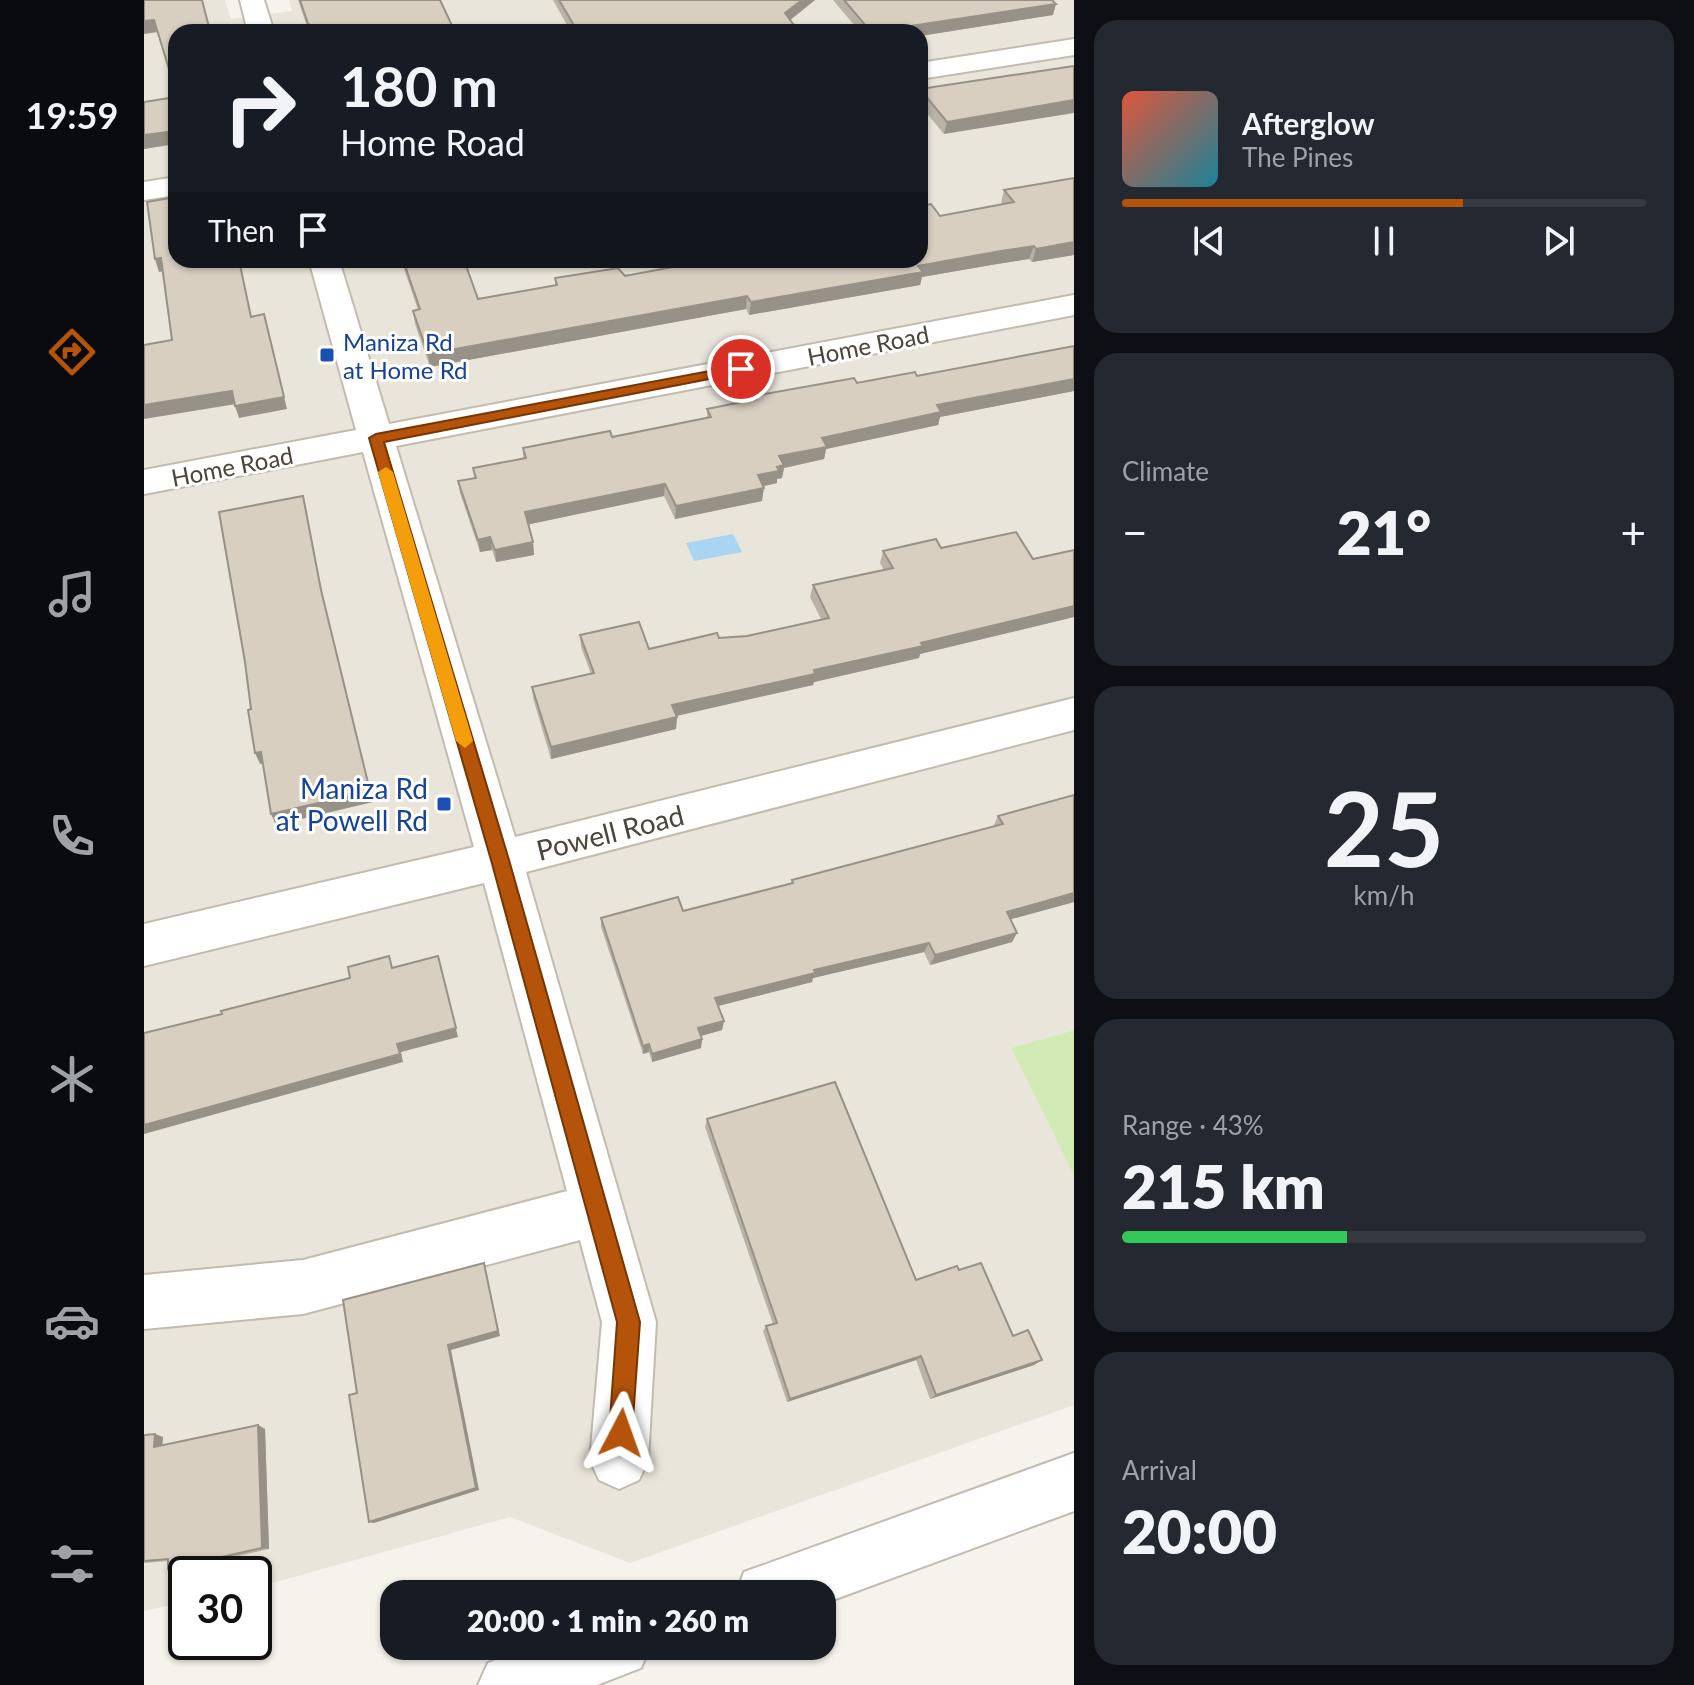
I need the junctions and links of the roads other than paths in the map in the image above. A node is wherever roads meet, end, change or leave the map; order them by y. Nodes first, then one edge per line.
1 (252, 0) edge
2 (259, 24) edge
3 (1074, 47) edge
4 (928, 70) edge
5 (168, 187) edge
6 (144, 191) edge
7 (326, 268) edge
8 (1074, 305) edge
9 (376, 438) junction
10 (144, 482) edge
11 (1074, 714) edge
12 (500, 860) junction
13 (144, 945) edge
14 (595, 1210) junction
15 (144, 1302) edge
16 (619, 1460) dead end
17 (1074, 1482) edge
18 (804, 1580) edge
19 (581, 1660) edge
20 (513, 1685) edge

1 - 2 street
3 - 4 street
5 - 6 street
7 - 9 street
8 - 9 street, Home Road
9 - 10 street, Home Road
9 - 12 street
11 - 12 street, Powell Road
12 - 13 street, Powell Road
12 - 14 street
14 - 15 street
14 - 16 street
17 - 18 street
19 - 20 street

